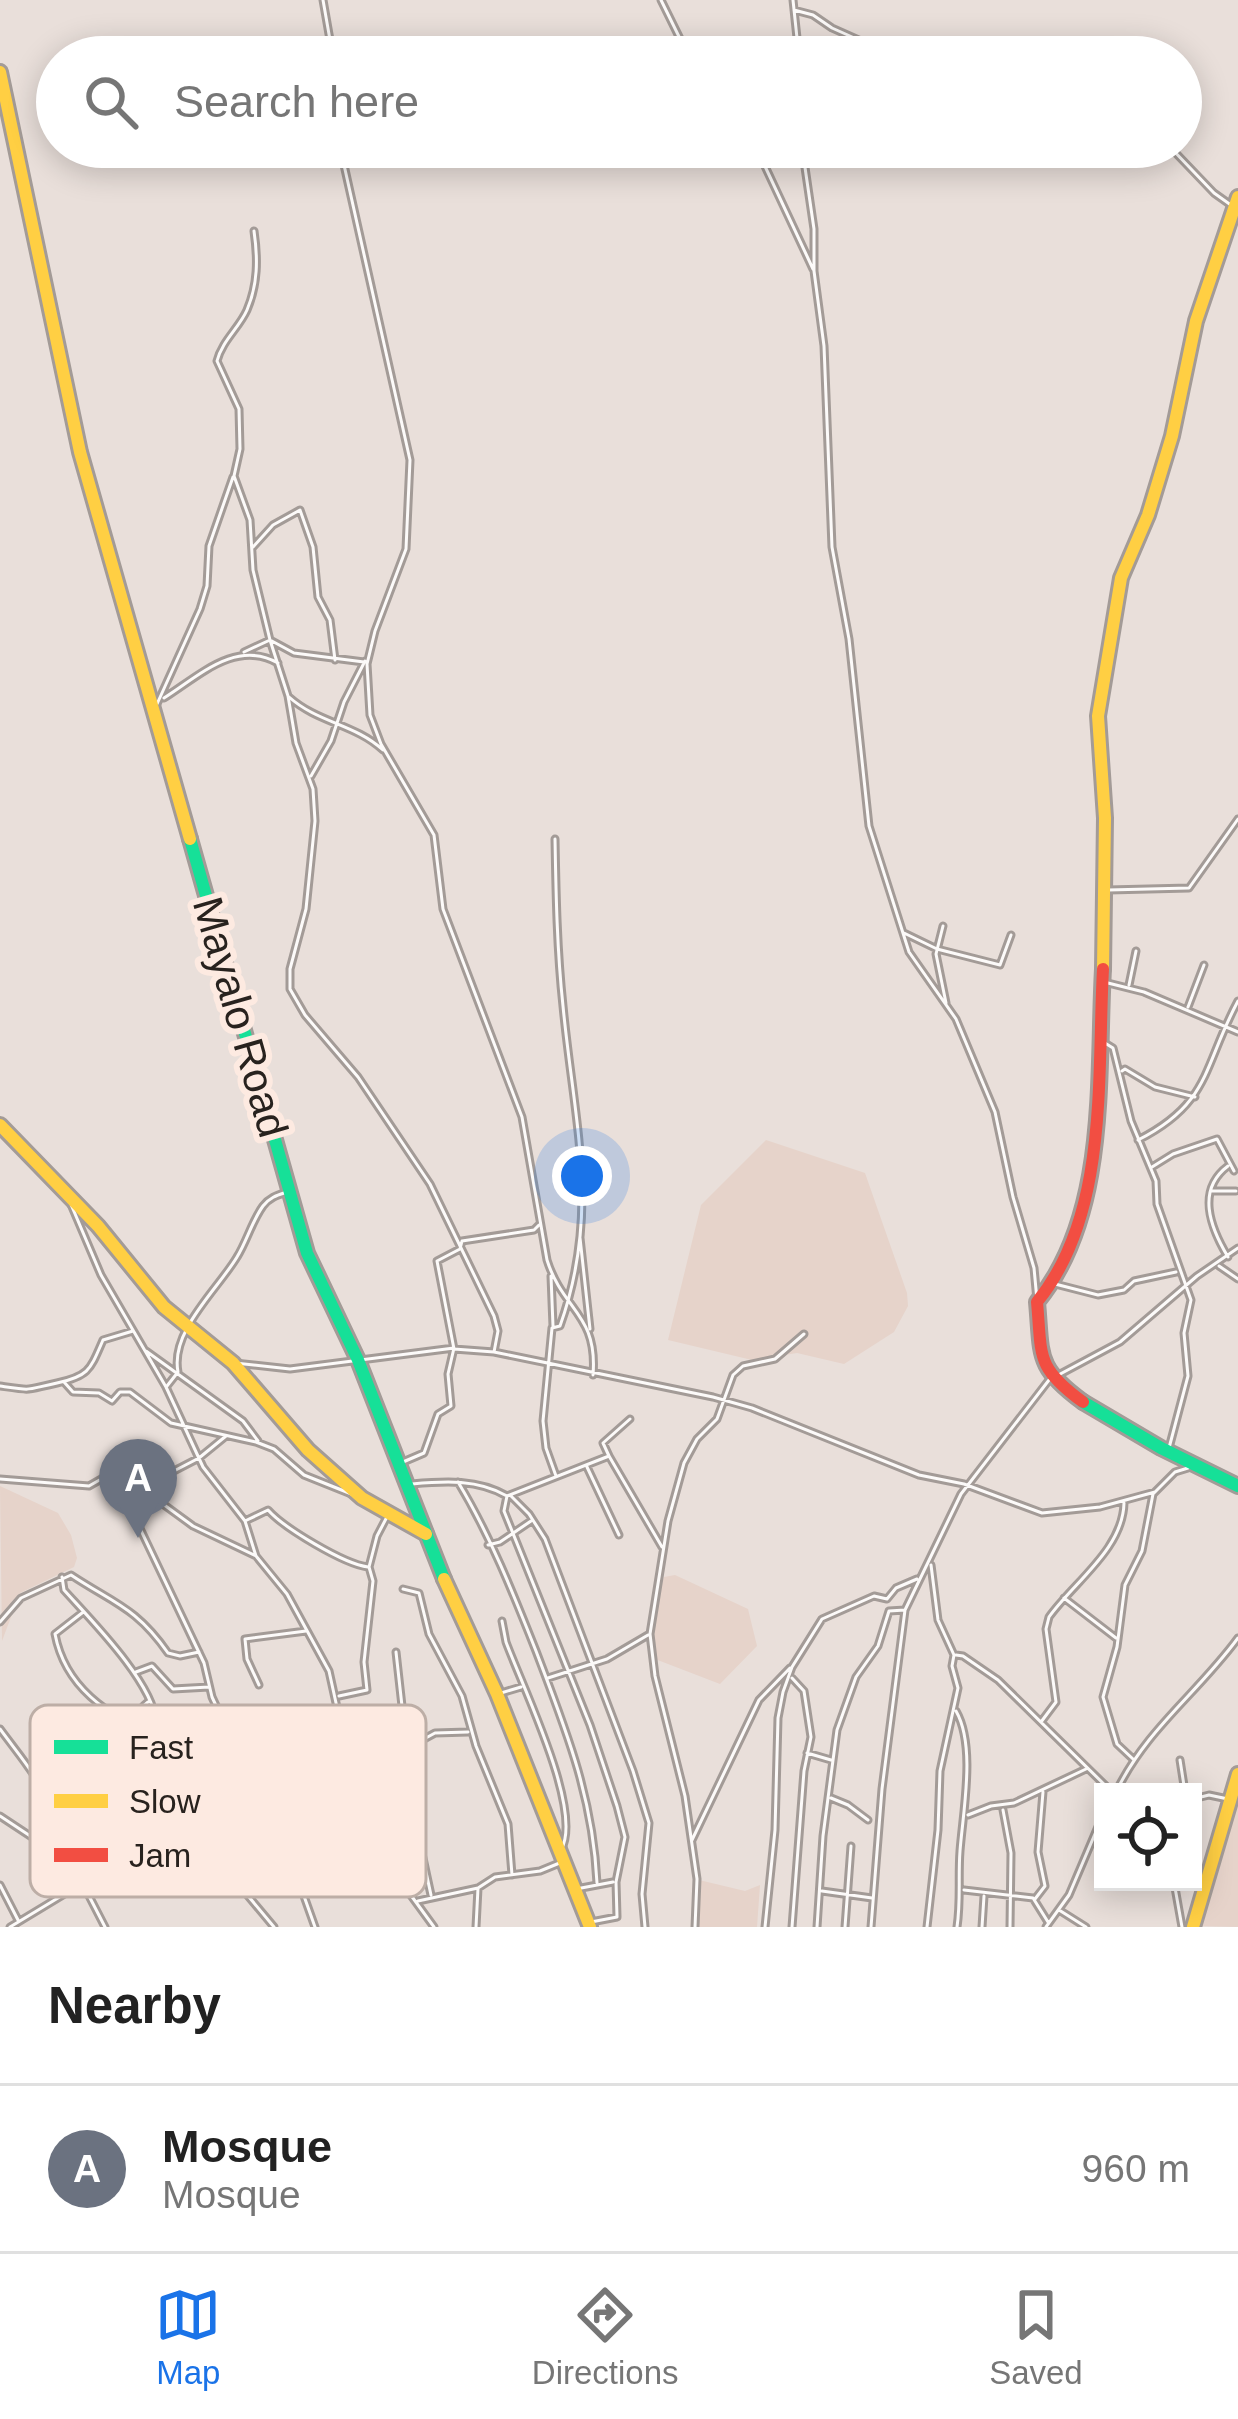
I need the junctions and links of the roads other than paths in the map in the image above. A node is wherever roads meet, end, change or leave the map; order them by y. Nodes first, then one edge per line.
1 (322, 0) edge
2 (661, 0) edge
3 (793, 0) edge
4 (794, 10) junction
5 (329, 36) edge
6 (679, 36) edge
7 (797, 36) edge
8 (850, 36) edge
9 (0, 72) edge
10 (345, 168) edge
11 (766, 168) edge
12 (805, 168) edge
13 (1194, 168) edge
14 (1237, 205) edge
15 (254, 231) dead end
16 (814, 271) junction
17 (234, 476) junction
18 (251, 548) junction
19 (270, 640) junction
20 (242, 653) junction
21 (369, 655) junction
22 (335, 660) junction
23 (364, 662) junction
24 (278, 663) junction
25 (288, 696) junction
26 (163, 699) junction
27 (150, 710) junction
28 (338, 723) junction
29 (390, 756) junction
30 (310, 778) junction
31 (1238, 819) edge
32 (555, 839) dead end
33 (1102, 890) junction
34 (943, 926) dead end
35 (903, 932) junction
36 (1011, 935) dead end
37 (937, 950) junction
38 (1136, 951) dead end
39 (1204, 965) dead end
40 (1100, 982) junction
41 (1129, 987) junction
42 (1238, 1001) edge
43 (946, 1004) junction
44 (1188, 1009) junction
45 (1226, 1028) junction
46 (1238, 1032) edge
47 (1098, 1039) junction
48 (1120, 1072) junction
49 (1196, 1097) junction
50 (0, 1125) edge
51 (1138, 1141) junction
52 (1229, 1165) junction
53 (1150, 1168) junction
54 (1234, 1171) dead end
55 (291, 1191) junction
56 (1210, 1191) junction
57 (1237, 1191) edge
58 (70, 1200) junction
59 (541, 1223) junction
60 (580, 1236) junction
61 (1238, 1248) edge
62 (460, 1249) junction
63 (1228, 1257) junction
64 (1217, 1265) junction
65 (1179, 1272) junction
66 (551, 1274) junction
67 (1238, 1279) edge
68 (1053, 1283) junction
69 (1185, 1286) junction
70 (568, 1302) junction
71 (1037, 1302) junction
72 (189, 1328) junction
73 (552, 1328) junction
74 (134, 1331) junction
75 (590, 1331) junction
76 (804, 1334) dead end
77 (454, 1348) junction
78 (144, 1350) junction
79 (494, 1352) junction
80 (358, 1360) junction
81 (233, 1363) junction
82 (550, 1364) junction
83 (178, 1372) junction
84 (592, 1375) junction
85 (1053, 1378) junction
86 (64, 1382) junction
87 (0, 1386) edge
88 (166, 1387) junction
89 (725, 1400) junction
90 (630, 1419) dead end
91 (183, 1424) junction
92 (226, 1435) junction
93 (259, 1442) junction
94 (1167, 1451) junction
95 (609, 1456) junction
96 (199, 1458) junction
97 (398, 1464) junction
98 (586, 1465) junction
99 (1193, 1467) junction
100 (556, 1476) junction
101 (0, 1479) edge
102 (458, 1482) junction
103 (406, 1484) junction
104 (967, 1486) junction
105 (1238, 1486) edge
106 (141, 1488) junction
107 (1155, 1492) junction
108 (124, 1495) junction
109 (509, 1495) junction
110 (362, 1498) junction
111 (1124, 1502) junction
112 (390, 1511) junction
113 (532, 1520) junction
114 (245, 1521) junction
115 (426, 1534) junction
116 (514, 1534) junction
117 (619, 1534) dead end
118 (488, 1545) junction
119 (663, 1548) junction
120 (256, 1556) junction
121 (930, 1563) junction
122 (369, 1567) junction
123 (62, 1577) junction
124 (919, 1579) junction
125 (403, 1589) dead end
126 (1064, 1598) junction
127 (887, 1599) junction
128 (904, 1610) junction
129 (889, 1611) junction
130 (83, 1612) junction
131 (502, 1621) dead end
132 (0, 1622) edge
133 (308, 1631) junction
134 (650, 1634) junction
135 (1238, 1638) edge
136 (1118, 1639) junction
137 (199, 1652) junction
138 (396, 1652) dead end
139 (955, 1655) junction
140 (591, 1661) junction
141 (792, 1667) junction
142 (568, 1670) junction
143 (134, 1673) junction
144 (788, 1676) junction
145 (546, 1678) junction
146 (259, 1685) dead end
147 (209, 1687) junction
148 (523, 1687) junction
149 (497, 1694) junction
150 (337, 1696) junction
151 (148, 1702) junction
152 (101, 1705) edge
153 (145, 1705) edge
154 (150, 1705) edge
155 (217, 1705) edge
156 (338, 1705) edge
157 (402, 1705) edge
158 (956, 1711) junction
159 (1041, 1722) junction
160 (0, 1729) edge
161 (471, 1732) junction
162 (426, 1738) edge
163 (807, 1753) junction
164 (1133, 1759) junction
165 (833, 1760) junction
166 (1180, 1760) dead end
167 (30, 1769) edge
168 (1087, 1769) junction
169 (1238, 1774) edge
170 (1103, 1783) edge
171 (1119, 1783) edge
172 (1184, 1783) edge
173 (1043, 1792) junction
174 (1202, 1797) edge
175 (830, 1798) junction
176 (1230, 1799) junction
177 (1003, 1806) junction
178 (966, 1815) junction
179 (0, 1816) edge
180 (868, 1820) dead end
181 (30, 1836) edge
182 (1094, 1836) edge
183 (692, 1840) junction
184 (851, 1846) dead end
185 (561, 1856) junction
186 (512, 1874) junction
187 (426, 1877) edge
188 (616, 1882) junction
189 (597, 1883) junction
190 (0, 1885) edge
191 (478, 1888) junction
192 (574, 1889) junction
193 (961, 1889) junction
194 (820, 1891) junction
195 (1176, 1891) edge
196 (845, 1894) junction
197 (984, 1894) junction
198 (61, 1897) edge
199 (90, 1897) edge
200 (249, 1897) edge
201 (304, 1897) edge
202 (413, 1897) edge
203 (431, 1897) junction
204 (1011, 1897) junction
205 (873, 1898) junction
206 (1035, 1900) junction
207 (416, 1902) junction
208 (1058, 1909) junction
209 (19, 1922) junction
210 (589, 1924) edge
211 (1048, 1925) edge
212 (871, 1926) edge
213 (10, 1927) edge
214 (105, 1927) edge
215 (274, 1927) edge
216 (315, 1927) edge
217 (434, 1927) edge
218 (476, 1927) edge
219 (645, 1927) edge
220 (695, 1927) edge
221 (765, 1927) edge
222 (792, 1927) edge
223 (817, 1927) edge
224 (845, 1927) edge
225 (883, 1927) edge
226 (926, 1927) edge
227 (956, 1927) edge
228 (982, 1927) edge
229 (1010, 1927) edge
230 (1084, 1927) edge
231 (1182, 1927) edge
232 (1192, 1927) edge

1 - 5 street
2 - 6 street
3 - 4 street
4 - 7 street
4 - 8 street
9 - 27 street, Mayalo Road
10 - 21 street
11 - 16 street
12 - 16 street
13 - 14 street
14 - 33 street
15 - 17 street
16 - 35 street
17 - 18 street
17 - 26 street
18 - 19 street
18 - 22 street
19 - 20 street
19 - 22 street
19 - 24 street
20 - 24 street
20 - 26 street
21 - 23 street
21 - 29 street
22 - 23 street
23 - 28 street
24 - 25 street
25 - 28 street
25 - 30 street
26 - 27 street
27 - 55 street, Mayalo Road
28 - 29 street
28 - 30 street
29 - 59 street
30 - 62 street
31 - 33 street
32 - 60 street
33 - 40 street
34 - 37 street
35 - 37 street
35 - 43 street
36 - 37 street
37 - 43 street
38 - 41 street
39 - 44 street
40 - 41 street
40 - 47 street
41 - 44 street
42 - 45 street
43 - 71 street
44 - 45 street
45 - 46 street
45 - 49 street
47 - 48 street
47 - 68 street
48 - 49 street
48 - 51 street
49 - 51 street
50 - 58 street
51 - 53 street
52 - 53 street
52 - 54 street
52 - 56 street
53 - 65 street
55 - 72 street
55 - 80 street, Mayalo Road
56 - 57 street
56 - 63 street
58 - 72 street
58 - 74 street
59 - 62 street
59 - 66 street
60 - 70 street
60 - 75 street
61 - 63 street
62 - 77 street
62 - 79 street
63 - 64 street
64 - 67 street
64 - 69 street
65 - 68 street
65 - 69 street
66 - 70 street
66 - 73 street
68 - 71 street
69 - 85 street
69 - 94 street
70 - 73 street
70 - 75 street
71 - 85 street
72 - 81 street
72 - 83 street
73 - 82 street
74 - 78 street
74 - 86 street
75 - 84 street
76 - 89 street
77 - 79 street
77 - 80 street
77 - 97 street
78 - 83 street
78 - 88 street
79 - 82 street
80 - 81 street
80 - 97 street, Mayalo Road
81 - 110 street
82 - 84 street
82 - 100 street
83 - 88 street
83 - 93 street
84 - 89 street
85 - 94 street
85 - 104 street
86 - 87 street
86 - 91 street
88 - 91 street
89 - 104 street
89 - 119 street
90 - 95 street
91 - 92 street
91 - 96 street
92 - 93 street
92 - 96 street
93 - 110 street
94 - 99 street
95 - 98 street
95 - 119 street
96 - 106 street
96 - 114 street
97 - 103 street, Mayalo Road
98 - 100 street
98 - 117 street
99 - 105 street
99 - 107 street
100 - 109 street
101 - 108 street
102 - 103 street
102 - 109 street
102 - 118 street
103 - 115 street, Mayalo Road
104 - 111 street
104 - 121 street
106 - 108 street
106 - 120 street
107 - 111 street
107 - 136 street
108 - 137 street
109 - 113 street
109 - 116 street
110 - 112 street
111 - 126 street
112 - 115 street
112 - 122 street
113 - 116 street
113 - 140 street
114 - 120 street
114 - 122 street
115 - 149 street, Mayalo Road
116 - 118 street
116 - 142 street
118 - 145 street
119 - 134 street
120 - 133 street
121 - 124 street
121 - 139 street
122 - 150 street
123 - 130 street
123 - 132 street
123 - 137 street
124 - 127 street
124 - 128 street
125 - 161 street
126 - 136 street
126 - 159 street
127 - 129 street
127 - 141 street
128 - 129 street
128 - 205 street
129 - 165 street
130 - 143 street
130 - 152 street
131 - 148 street
133 - 146 street
133 - 150 street
134 - 140 street
134 - 183 street
135 - 164 street
136 - 164 street
137 - 147 street
138 - 157 street
139 - 158 street
139 - 159 street
140 - 142 street
140 - 219 street
141 - 144 street
141 - 183 street
142 - 145 street
142 - 188 street
143 - 147 street
143 - 151 street
144 - 163 street
144 - 221 street
145 - 189 street
147 - 155 street
148 - 149 street
148 - 185 street
149 - 185 street, Mayalo Road
150 - 156 street
151 - 153 street
151 - 154 street
158 - 178 street
158 - 226 street
159 - 168 street
160 - 167 street
161 - 162 street
161 - 186 street
163 - 165 street
163 - 222 street
164 - 171 street
165 - 175 street
166 - 172 street
168 - 170 street
168 - 173 street
169 - 176 street
173 - 177 street
173 - 206 street
174 - 176 street
175 - 180 street
175 - 194 street
176 - 232 street
177 - 178 street
177 - 204 street
178 - 193 street
179 - 181 street
182 - 208 street
183 - 220 street
184 - 196 street
185 - 186 street
185 - 192 street, Mayalo Road
186 - 191 street
187 - 203 street
188 - 189 street
188 - 210 street
189 - 192 street
190 - 209 street
191 - 203 street
191 - 218 street
192 - 210 street, Mayalo Road
193 - 197 street
193 - 227 street
194 - 196 street
194 - 223 street
195 - 231 street
196 - 205 street
196 - 224 street
197 - 204 street
197 - 228 street
198 - 209 street
199 - 214 street
200 - 215 street
201 - 216 street
202 - 207 street
203 - 207 street
204 - 206 street
204 - 229 street
205 - 212 street
206 - 211 street
207 - 217 street
208 - 211 street
208 - 230 street
209 - 213 street
212 - 225 street

